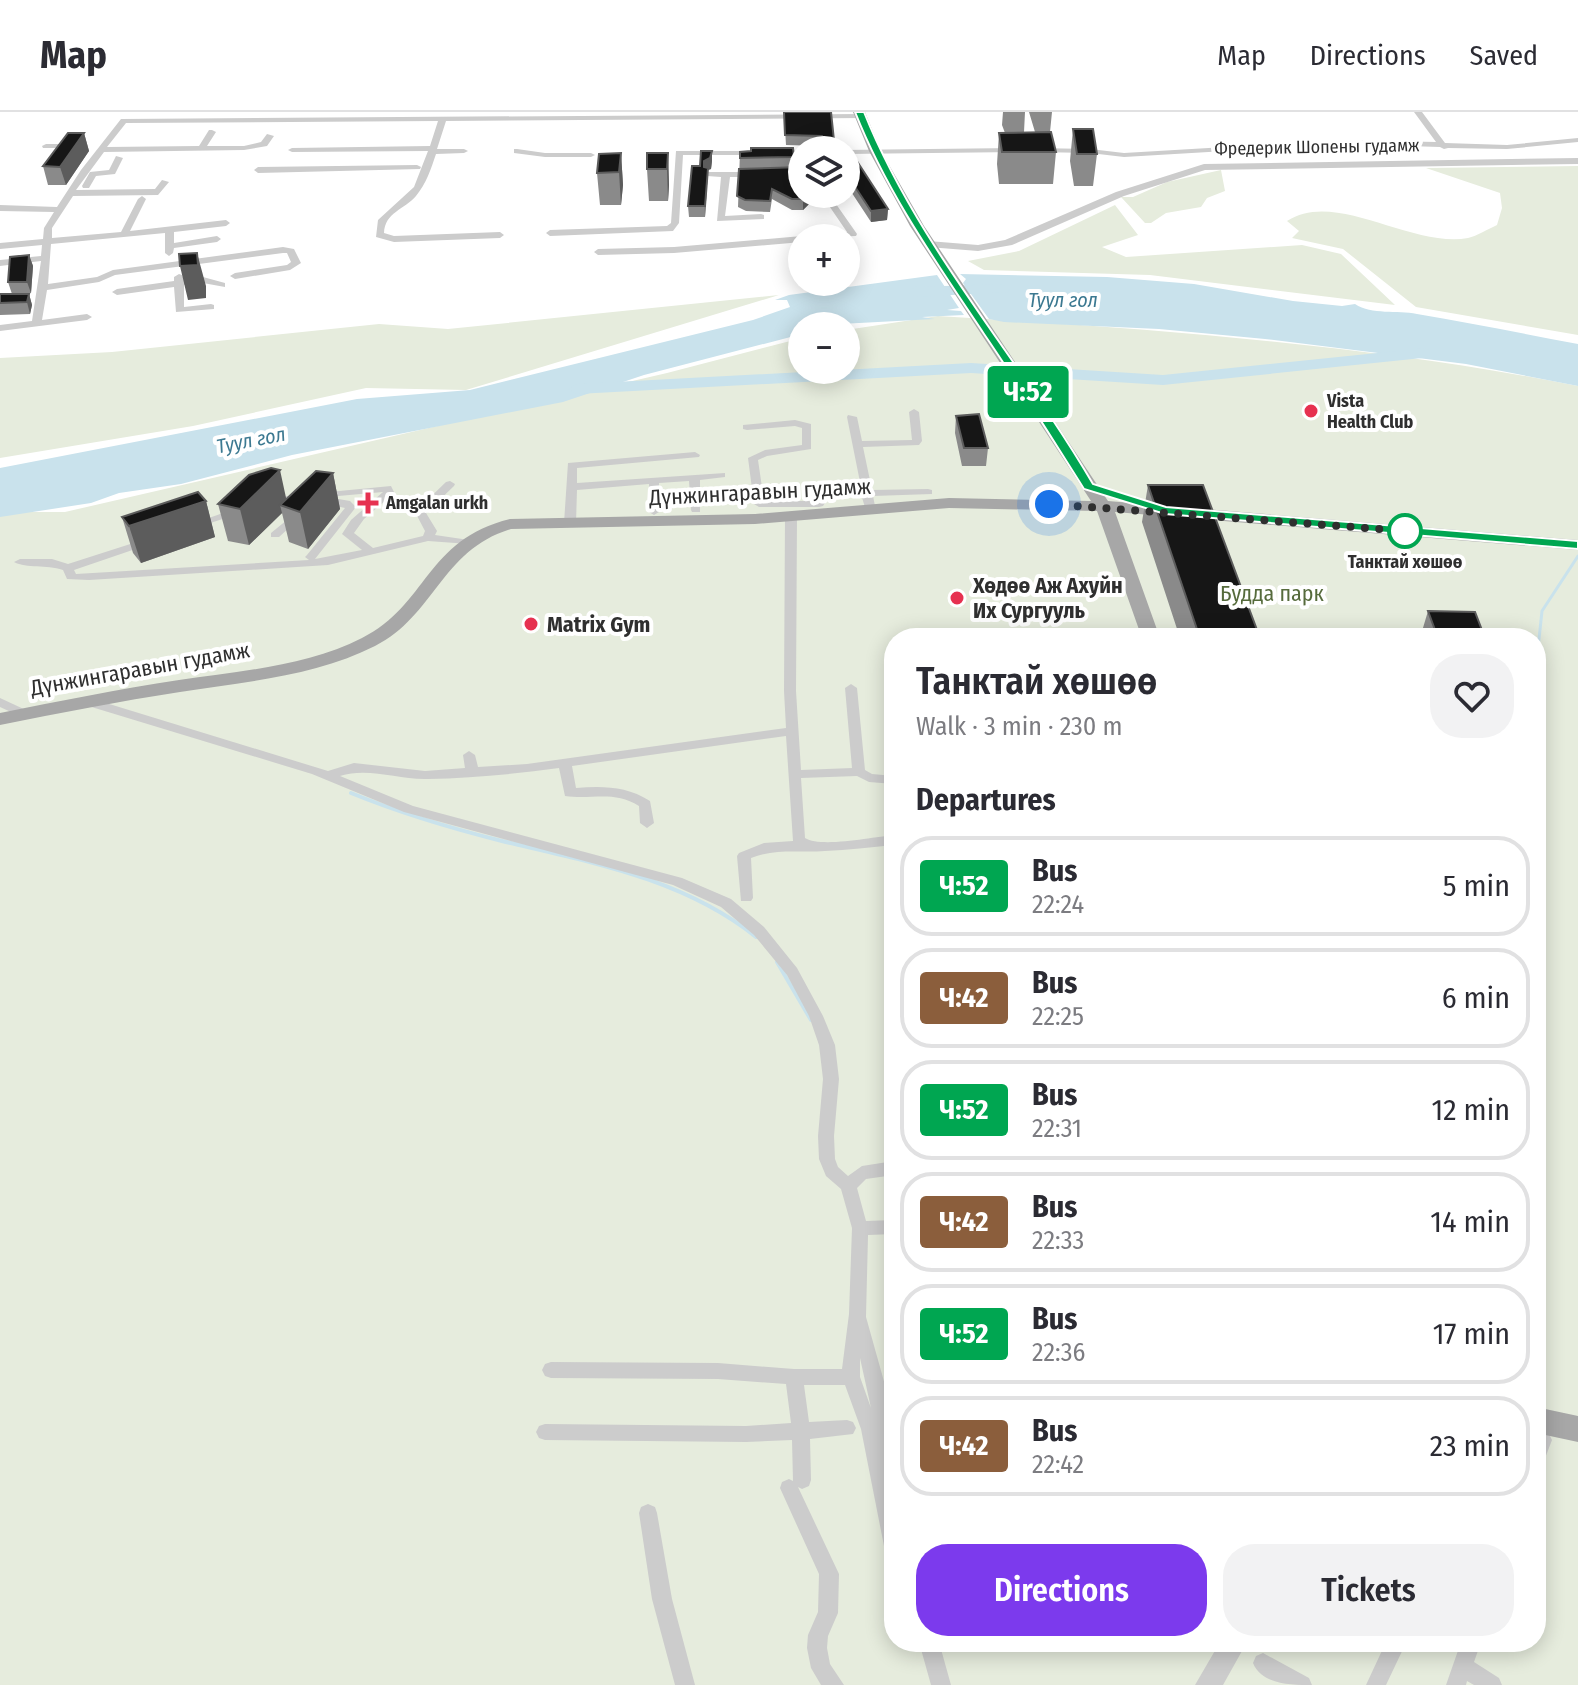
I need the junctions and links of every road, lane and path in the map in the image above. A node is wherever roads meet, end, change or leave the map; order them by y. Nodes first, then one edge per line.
1 (1418, 112) edge
2 (860, 114) edge
3 (151, 116) edge
4 (443, 118) junction
5 (212, 132) dead end
6 (270, 136) dead end
7 (1578, 140) edge
8 (46, 146) dead end
9 (1444, 147) junction
10 (101, 148) junction
11 (374, 149) junction
12 (201, 150) junction
13 (292, 150) dead end
14 (432, 150) junction
15 (464, 151) dead end
16 (517, 151) dead end
17 (875, 151) junction
18 (860, 152) edge
19 (788, 153) edge
20 (591, 155) dead end
21 (119, 158) dead end
22 (279, 158) dead end
23 (1578, 161) edge
24 (417, 167) dead end
25 (368, 168) junction
26 (258, 170) dead end
27 (276, 170) junction
28 (710, 174) edge
29 (726, 174) junction
30 (771, 174) edge
31 (146, 181) dead end
32 (165, 182) dead end
33 (76, 193) junction
34 (140, 196) junction
35 (0, 208) edge
36 (59, 210) junction
37 (761, 217) dead end
38 (226, 223) dead end
39 (917, 226) junction
40 (170, 230) junction
41 (125, 233) junction
42 (550, 233) dead end
43 (500, 235) dead end
44 (217, 239) dead end
45 (788, 240) edge
46 (45, 241) junction
47 (928, 244) junction
48 (0, 246) edge
49 (598, 252) dead end
50 (45, 258) junction
51 (932, 260) junction
52 (0, 263) edge
53 (180, 265) junction
54 (235, 276) dead end
55 (179, 284) junction
56 (222, 285) dead end
57 (43, 288) junction
58 (117, 292) dead end
59 (26, 299) edge
60 (39, 299) junction
61 (211, 307) dead end
62 (87, 317) dead end
63 (37, 322) junction
64 (0, 328) edge
65 (914, 412) dead end
66 (852, 417) dead end
67 (747, 427) dead end
68 (858, 444) junction
69 (695, 455) dead end
70 (721, 475) dead end
71 (694, 477) junction
72 (654, 480) junction
73 (450, 484) dead end
74 (1088, 486) junction
75 (572, 487) junction
76 (928, 492) dead end
77 (868, 498) junction
78 (1101, 506) junction
79 (696, 510) dead end
80 (1165, 511) junction
81 (654, 512) dead end
82 (791, 517) junction
83 (570, 523) junction
84 (176, 531) edge
85 (1117, 534) junction
86 (275, 535) dead end
87 (161, 536) edge
88 (428, 538) junction
89 (465, 542) junction
90 (1573, 544) edge
91 (371, 552) junction
92 (311, 557) dead end
93 (20, 562) dead end
94 (68, 568) junction
95 (1148, 628) edge
96 (851, 688) dead end
97 (0, 702) edge
98 (89, 702) junction
99 (24, 714) junction
100 (0, 719) edge
101 (792, 731) junction
102 (469, 755) dead end
103 (565, 763) junction
104 (859, 772) junction
105 (473, 773) junction
106 (795, 774) junction
107 (328, 775) junction
108 (884, 779) edge
109 (647, 823) dead end
110 (884, 841) edge
111 (804, 845) junction
112 (746, 898) dead end
113 (884, 1170) edge
114 (848, 1186) junction
115 (884, 1227) edge
116 (860, 1228) junction
117 (858, 1314) junction
118 (551, 1370) dead end
119 (794, 1377) junction
120 (851, 1377) junction
121 (847, 1428) dead end
122 (1578, 1429) edge
123 (1546, 1430) edge
124 (801, 1431) junction
125 (545, 1432) dead end
126 (876, 1464) junction
127 (884, 1500) edge
128 (648, 1513) dead end
129 (932, 1652) edge
130 (1228, 1652) edge
131 (1392, 1652) edge
132 (1467, 1652) edge
133 (1263, 1663) dead end
134 (1459, 1676) edge
135 (685, 1685) edge
136 (834, 1685) edge
137 (941, 1685) edge
138 (1208, 1685) edge
139 (1302, 1685) edge
140 (1376, 1685) edge
141 (1492, 1685) edge

1 - 9 street
2 - 4 street
2 - 17 main road
3 - 4 street
3 - 10 street
4 - 14 street
5 - 12 street
6 - 12 street
7 - 9 street
8 - 10 street
9 - 17 street
10 - 12 street
10 - 33 street
11 - 13 street
11 - 14 street
11 - 25 street
14 - 15 street
14 - 43 street
16 - 20 street
17 - 18 street
17 - 39 main road
19 - 42 street
21 - 33 street
22 - 27 street
23 - 47 street, Фредерик Шопены гудамж
24 - 25 street
25 - 27 street
26 - 27 street
28 - 29 street
29 - 30 street
29 - 37 street
31 - 34 street
32 - 34 street
33 - 34 street
33 - 36 street
34 - 41 street
35 - 36 street
36 - 46 street
38 - 40 street
39 - 47 main road
39 - 51 main road
40 - 41 street
40 - 44 street
41 - 46 street
45 - 49 street
46 - 48 street
46 - 50 street
47 - 51 main road
50 - 52 street
50 - 57 street
51 - 74 main road
53 - 54 street
53 - 55 street
53 - 57 street
55 - 56 street
55 - 58 street
55 - 61 street
57 - 60 street
59 - 60 street
60 - 63 street
62 - 63 street
63 - 64 street
65 - 68 street
66 - 68 street
67 - 77 street
68 - 77 street
69 - 75 street
70 - 71 street
71 - 72 street
71 - 79 street
72 - 75 street
72 - 81 street
73 - 88 street
74 - 78 main road
74 - 80 main road
75 - 83 street
76 - 77 street
77 - 78 main road, Дүнжингаравын гудамж
77 - 82 main road, Дүнжингаравын гудамж
78 - 80 main road, Дүнжингаравын гудамж
78 - 85 main road
80 - 85 main road
80 - 90 main road, Дүнжингаравын гудамж
82 - 83 main road, Дүнжингаравын гудамж
82 - 101 street
83 - 89 main road, Дүнжингаравын гудамж
84 - 91 street
85 - 95 main road
86 - 92 street
87 - 94 street
88 - 89 street
88 - 91 street
89 - 98 main road, Дүнжингаравын гудамж
91 - 94 street
93 - 94 street
96 - 104 street
97 - 99 street
98 - 99 main road, Дүнжингаравын гудамж
98 - 107 street
99 - 100 main road, Дүнжингаравын гудамж
101 - 103 street
101 - 106 street
102 - 105 street
103 - 105 street
103 - 109 street
104 - 106 street
104 - 108 street
105 - 107 street
106 - 111 street
107 - 114 street
110 - 111 street
111 - 112 street
113 - 114 street
114 - 116 street
115 - 116 street
116 - 117 street
117 - 120 street
117 - 126 street
118 - 119 street
119 - 120 street
119 - 124 street
120 - 126 street
121 - 124 street
122 - 123 main road
124 - 125 street
124 - 136 street
126 - 127 street
128 - 135 street
129 - 137 street
130 - 138 street
131 - 140 street
132 - 134 street
133 - 139 street
134 - 141 street

